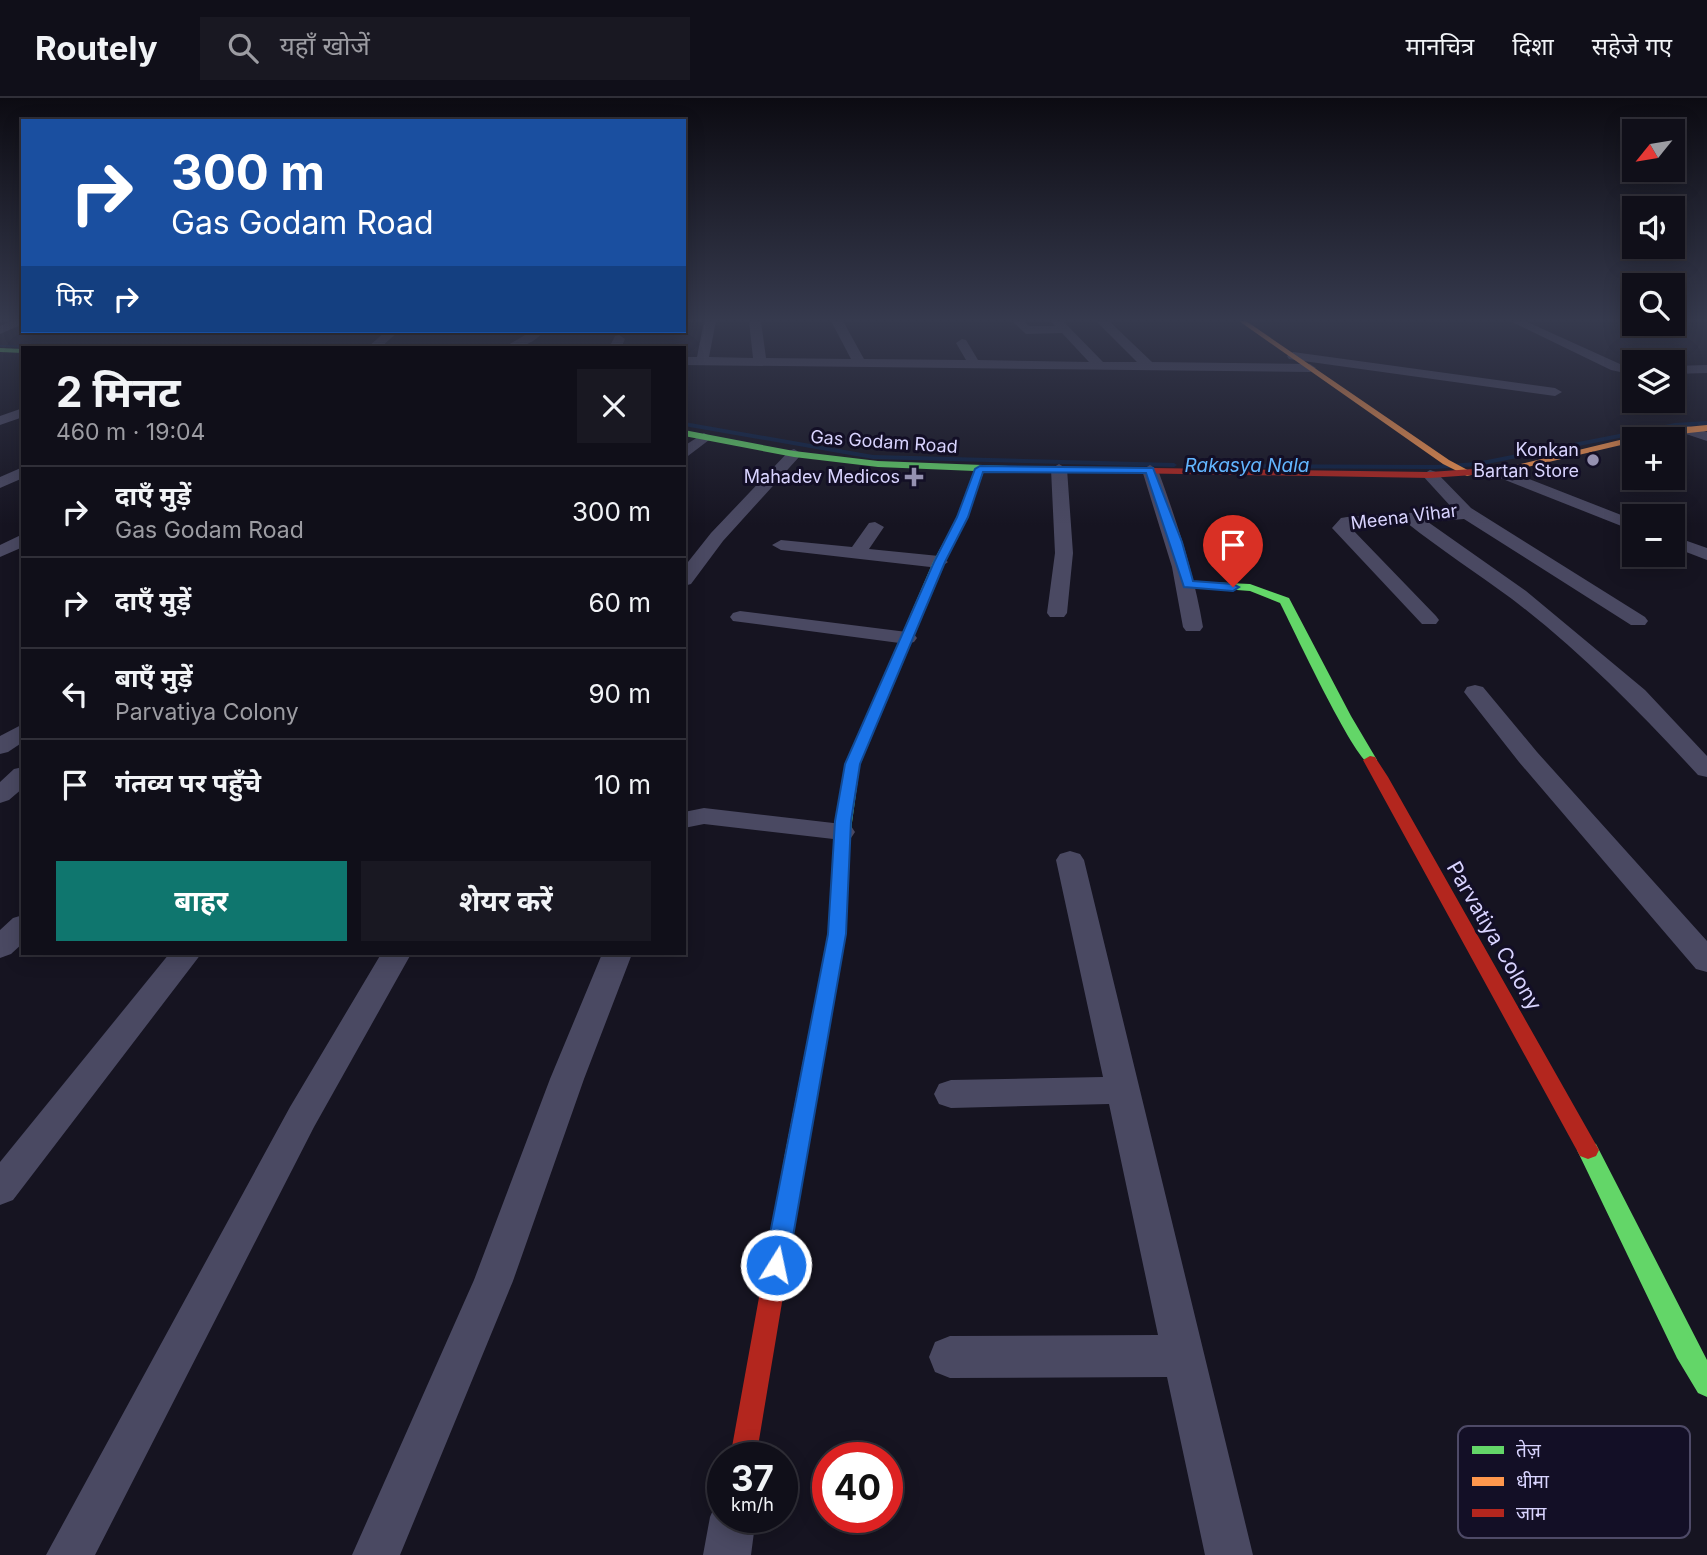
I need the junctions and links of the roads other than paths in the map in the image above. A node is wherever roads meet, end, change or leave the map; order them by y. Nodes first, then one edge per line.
1 (1341, 389) edge
2 (1533, 389) edge
3 (1555, 392) dead end
4 (21, 413) edge
5 (0, 421) edge
6 (1707, 428) edge
7 (1688, 430) junction
8 (686, 433) edge
9 (704, 437) junction
10 (1707, 438) edge
11 (686, 452) edge
12 (794, 454) junction
13 (1457, 468) junction
14 (980, 469) junction
15 (1059, 469) junction
16 (1150, 470) junction
17 (1496, 471) junction
18 (21, 473) edge
19 (1430, 475) junction
20 (0, 483) edge
21 (1465, 512) junction
22 (1410, 517) junction
23 (1622, 521) edge
24 (875, 527) dead end
25 (21, 540) edge
26 (780, 545) dead end
27 (1685, 546) edge
28 (0, 552) edge
29 (857, 552) junction
30 (1707, 554) edge
31 (939, 562) junction
32 (686, 577) edge
33 (1188, 584) junction
34 (1058, 613) dead end
35 (740, 617) dead end
36 (1430, 620) dead end
37 (1638, 621) dead end
38 (1193, 627) dead end
39 (906, 638) junction
40 (1475, 692) dead end
41 (21, 732) edge
42 (0, 747) edge
43 (1707, 770) edge
44 (21, 776) edge
45 (0, 795) edge
46 (686, 820) edge
47 (842, 832) junction
48 (1070, 860) dead end
49 (21, 927) edge
50 (0, 947) edge
51 (185, 955) edge
52 (395, 955) edge
53 (617, 955) edge
54 (1707, 961) edge
55 (1123, 1090) junction
56 (951, 1094) dead end
57 (0, 1189) edge
58 (1184, 1356) junction
59 (950, 1357) dead end
60 (1707, 1384) edge
61 (746, 1442) edge
62 (730, 1533) edge
63 (69, 1555) edge
64 (376, 1555) edge
65 (727, 1555) edge
66 (1229, 1555) edge

1 - 13 street
2 - 3 street
4 - 5 street
6 - 7 street, Gas Godam Road
7 - 10 street
7 - 17 street, Gas Godam Road
8 - 9 street, Gas Godam Road
9 - 11 street
9 - 12 street, Gas Godam Road
12 - 14 street, Gas Godam Road
12 - 32 street
13 - 17 street, Gas Godam Road
13 - 19 street, Gas Godam Road
14 - 15 street, Gas Godam Road
14 - 31 street
15 - 16 street, Gas Godam Road
15 - 34 street
16 - 19 street, Gas Godam Road
16 - 33 street
17 - 23 street
18 - 20 street
19 - 21 street, Meena Vihar
21 - 22 street, Meena Vihar
21 - 37 street
22 - 36 street, Meena Vihar
22 - 43 street
24 - 29 street
25 - 28 street
26 - 29 street
27 - 30 street
29 - 31 street
31 - 39 street
33 - 38 street
33 - 60 street, Parvatiya Colony
35 - 39 street
39 - 47 street
40 - 54 street
41 - 42 street
44 - 45 street
46 - 47 street
47 - 61 street
48 - 55 street
49 - 50 street
51 - 57 street
52 - 63 street
53 - 64 street
55 - 56 street
55 - 58 street
58 - 59 street
58 - 66 street
62 - 65 street

